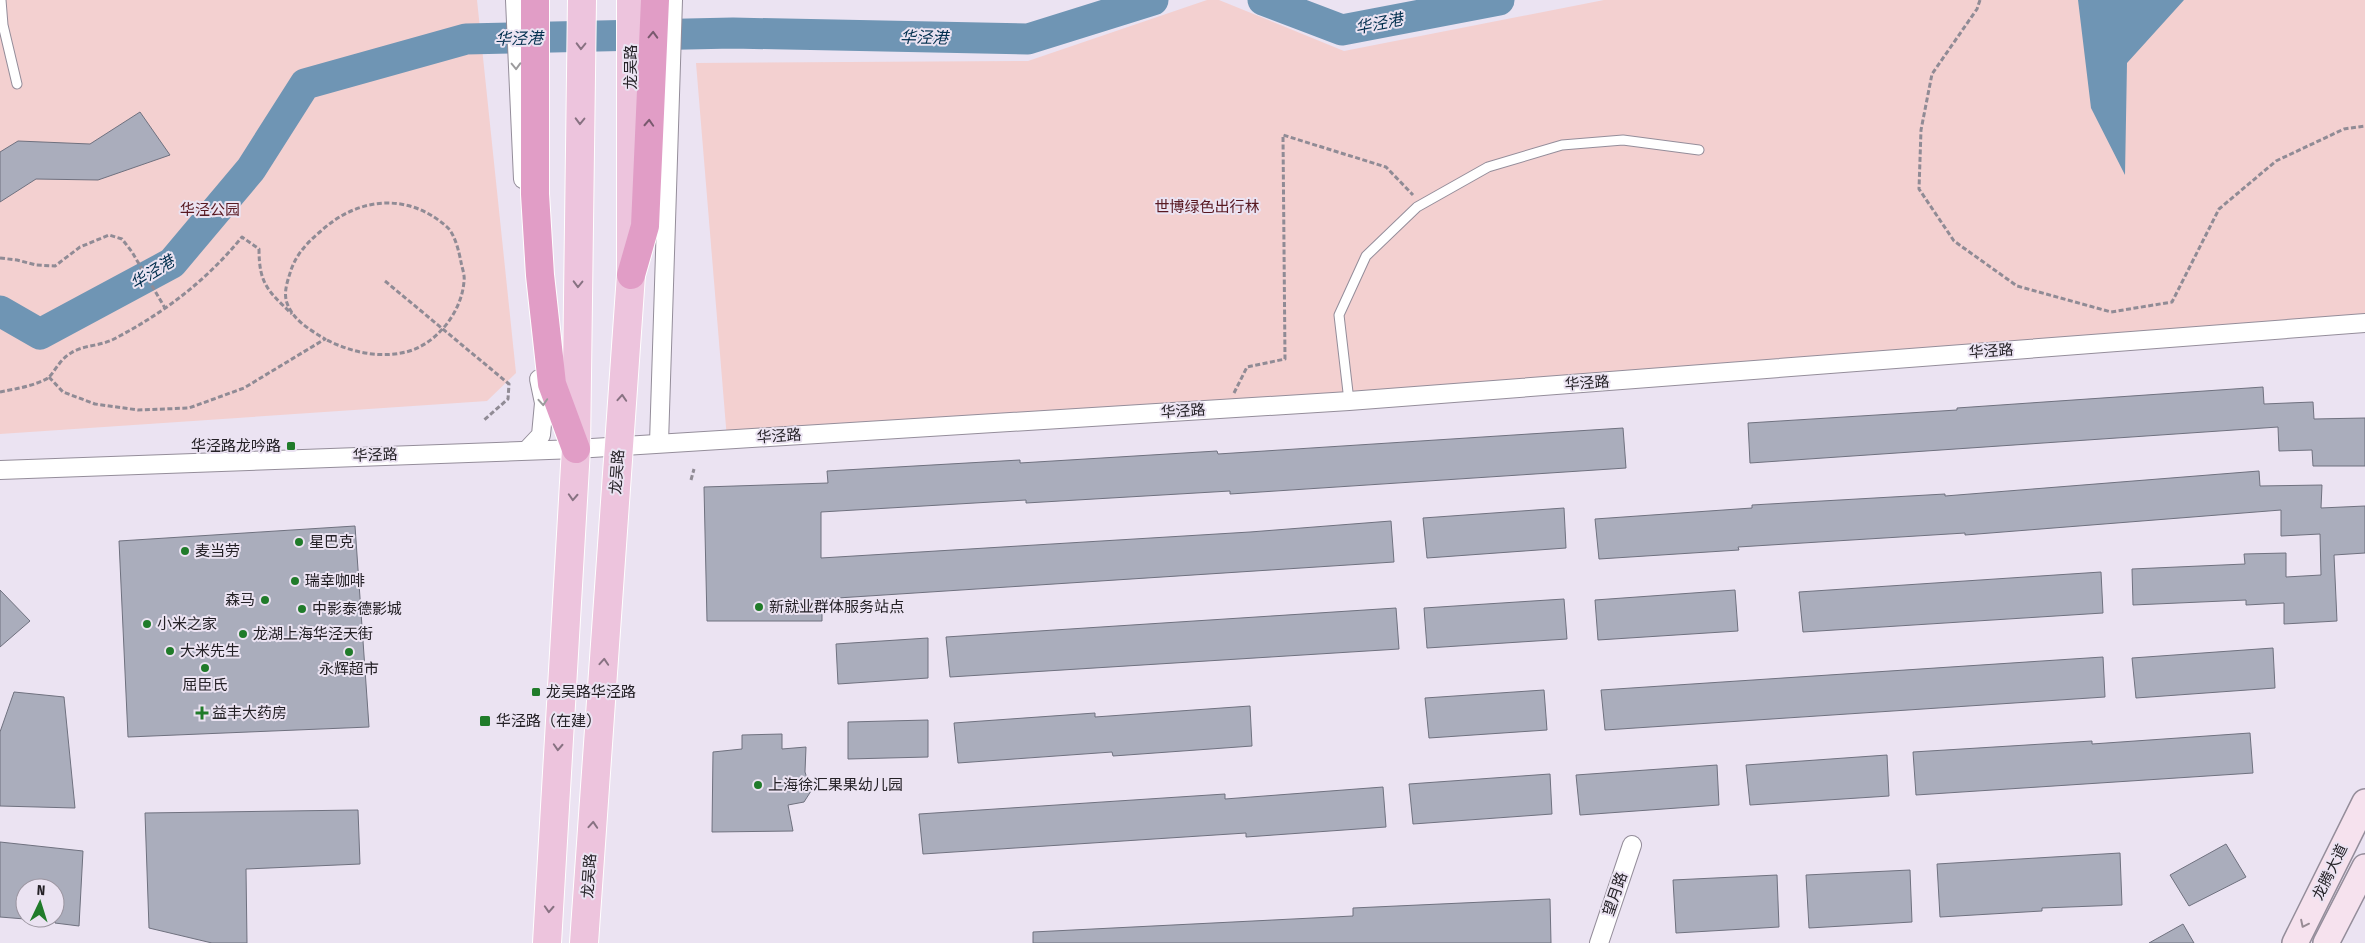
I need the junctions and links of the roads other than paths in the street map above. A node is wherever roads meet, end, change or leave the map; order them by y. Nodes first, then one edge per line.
1 (1, 0) edge
2 (514, 0) edge
3 (535, 0) edge
4 (674, 0) edge
5 (631, 9) edge
6 (664, 9) edge
7 (582, 10) edge
8 (651, 67) junction
9 (17, 84) dead end
10 (1699, 150) dead end
11 (631, 275) joint
12 (2365, 323) edge
13 (1349, 401) junction
14 (659, 444) junction
15 (619, 446) junction
16 (576, 449) junction
17 (527, 450) junction
18 (0, 470) edge
19 (2365, 802) edge
20 (1632, 845) dead end
21 (2365, 867) edge
22 (547, 943) edge
23 (584, 943) edge
24 (1598, 943) edge
25 (2295, 943) edge
26 (2326, 943) edge

1 - 9 lane
2 -> 17 street
3 - 16 highway
4 - 6 street
5 - 8 main road, 龙吴路
6 - 8 highway
7 -> 16 main road
11 -> 8 highway
8 - 14 street
10 - 13 lane
15 -> 11 main road, 龙吴路
12 - 13 street, 华泾路
13 - 14 street, 华泾路
14 - 15 street, 华泾路
15 - 16 street, 华泾路
23 -> 15 main road, 龙吴路
16 - 17 street, 华泾路
16 -> 22 main road
17 - 18 street, 华泾路
19 -> 25 main road, 龙腾大道
20 - 24 street, 望月路
21 - 26 main road, 龙腾大道

